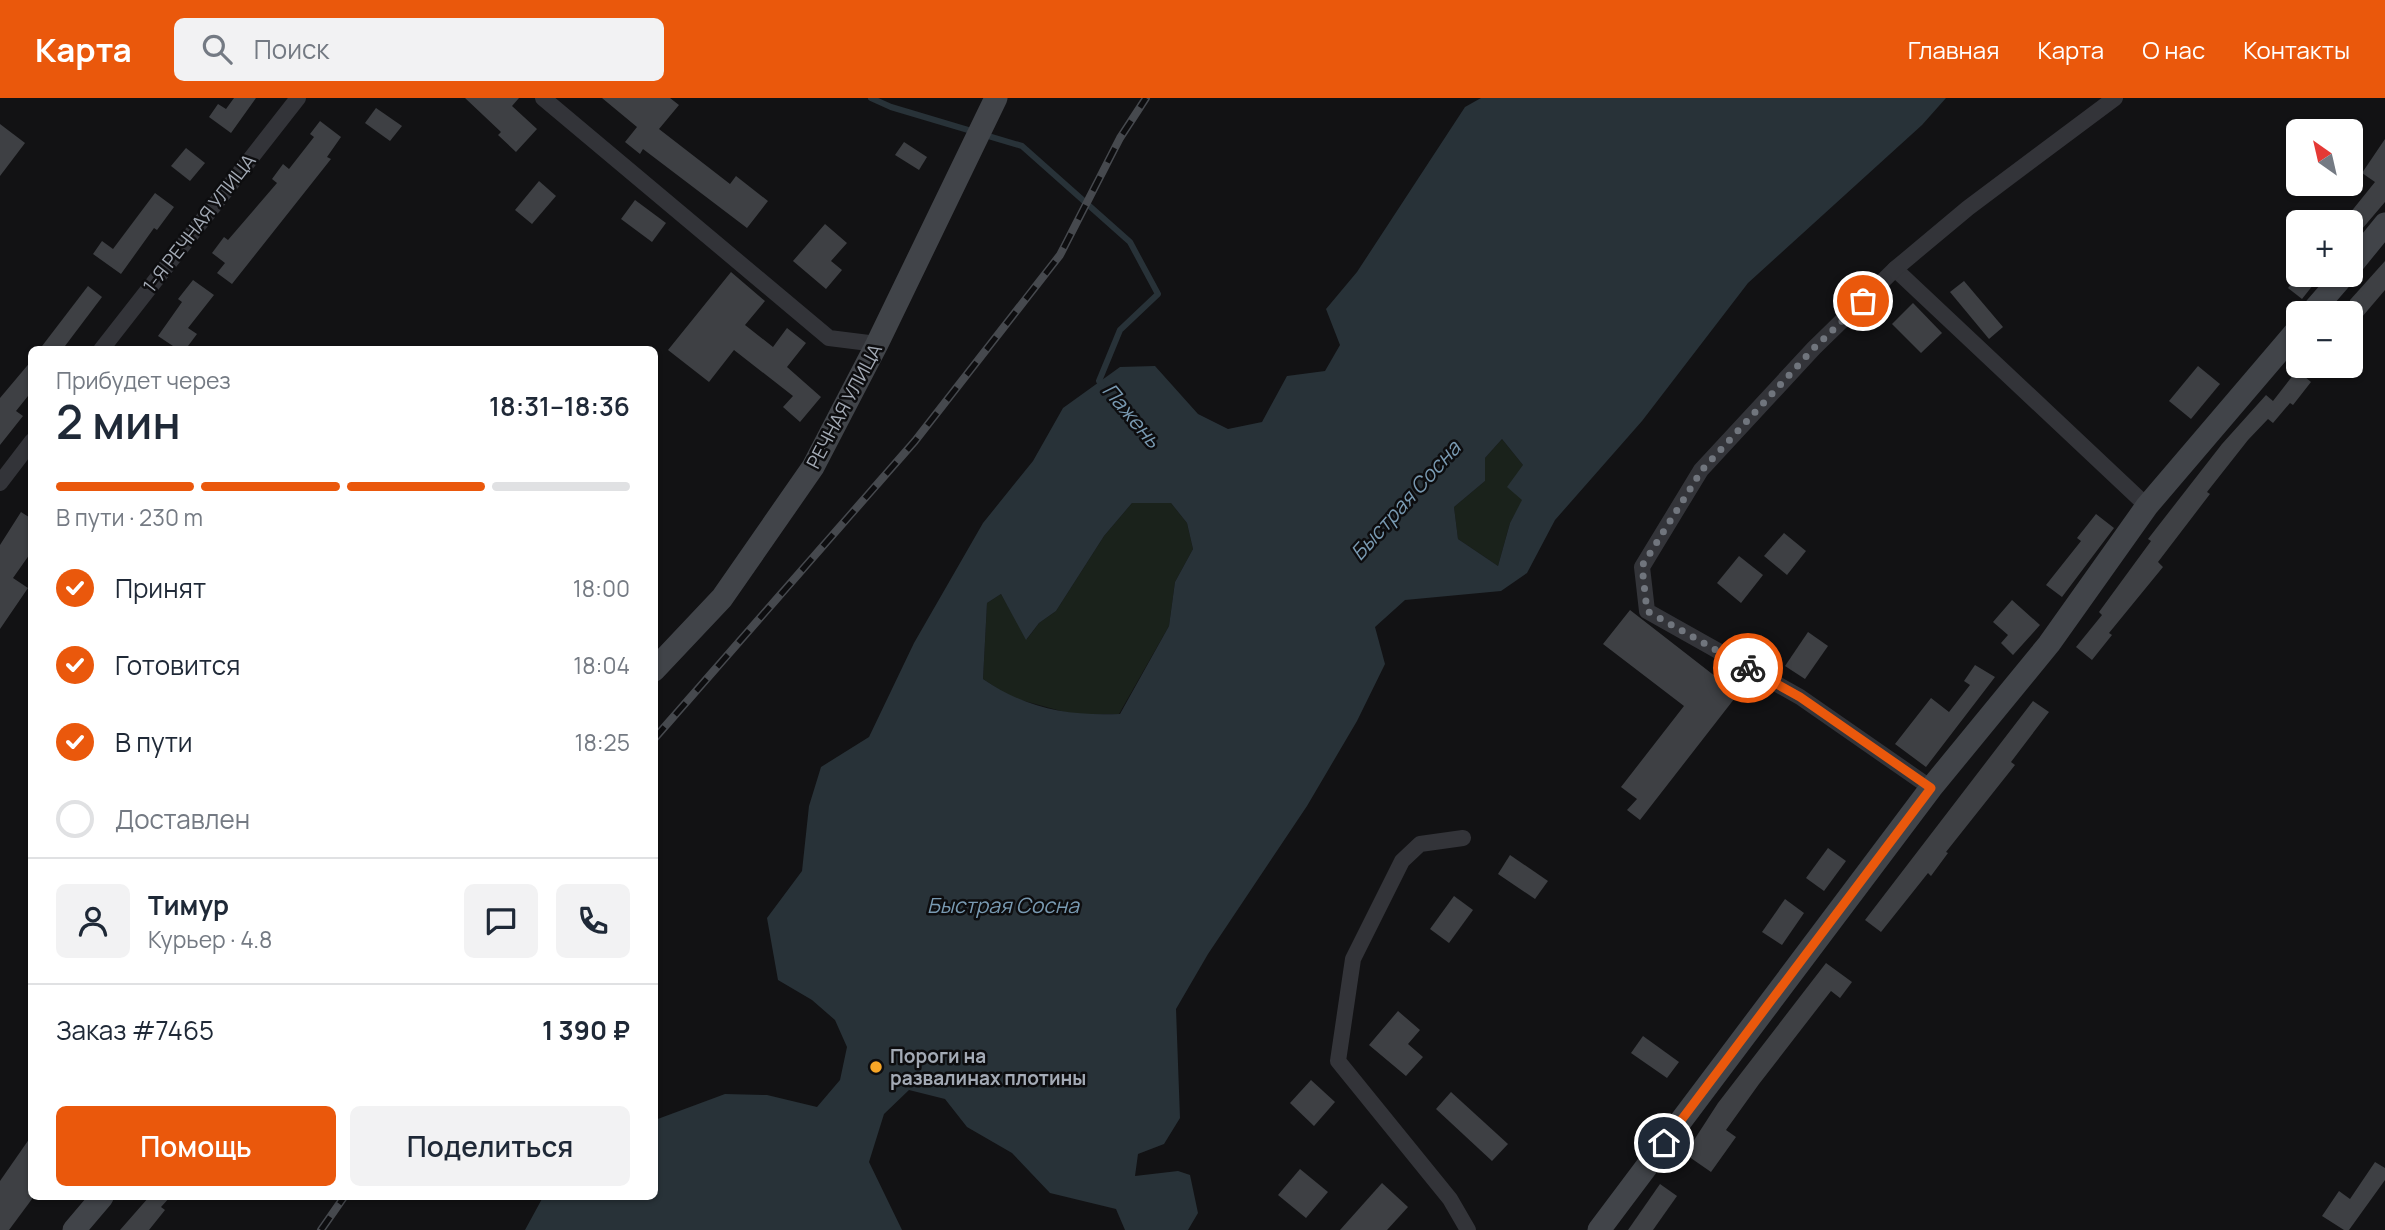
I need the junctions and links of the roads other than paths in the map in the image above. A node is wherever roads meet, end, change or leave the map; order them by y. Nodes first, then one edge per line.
1 (298, 98) edge
2 (543, 98) edge
3 (2115, 98) edge
4 (992, 106) edge
5 (2385, 224) edge
6 (2363, 251) edge
7 (1895, 269) junction
8 (2334, 287) edge
9 (2321, 301) edge
10 (2286, 343) edge
11 (877, 344) junction
12 (104, 346) edge
13 (28, 446) edge
14 (0, 483) edge
15 (2147, 506) junction
16 (658, 666) edge
17 (1931, 788) junction
18 (1463, 838) dead end
19 (99, 1200) edge
20 (74, 1230) edge
21 (1468, 1230) edge
22 (1599, 1230) edge

1 - 12 street, 1-Я РЕЧНАЯ УЛИЦА
2 - 11 street
3 - 7 street
4 - 11 street, РЕЧНАЯ УЛИЦА
5 - 6 street
7 - 15 street
7 - 17 street
8 - 9 street
10 - 15 street
11 - 16 street, РЕЧНАЯ УЛИЦА
13 - 14 street
15 - 17 street
17 - 22 street
18 - 21 street
19 - 20 street

